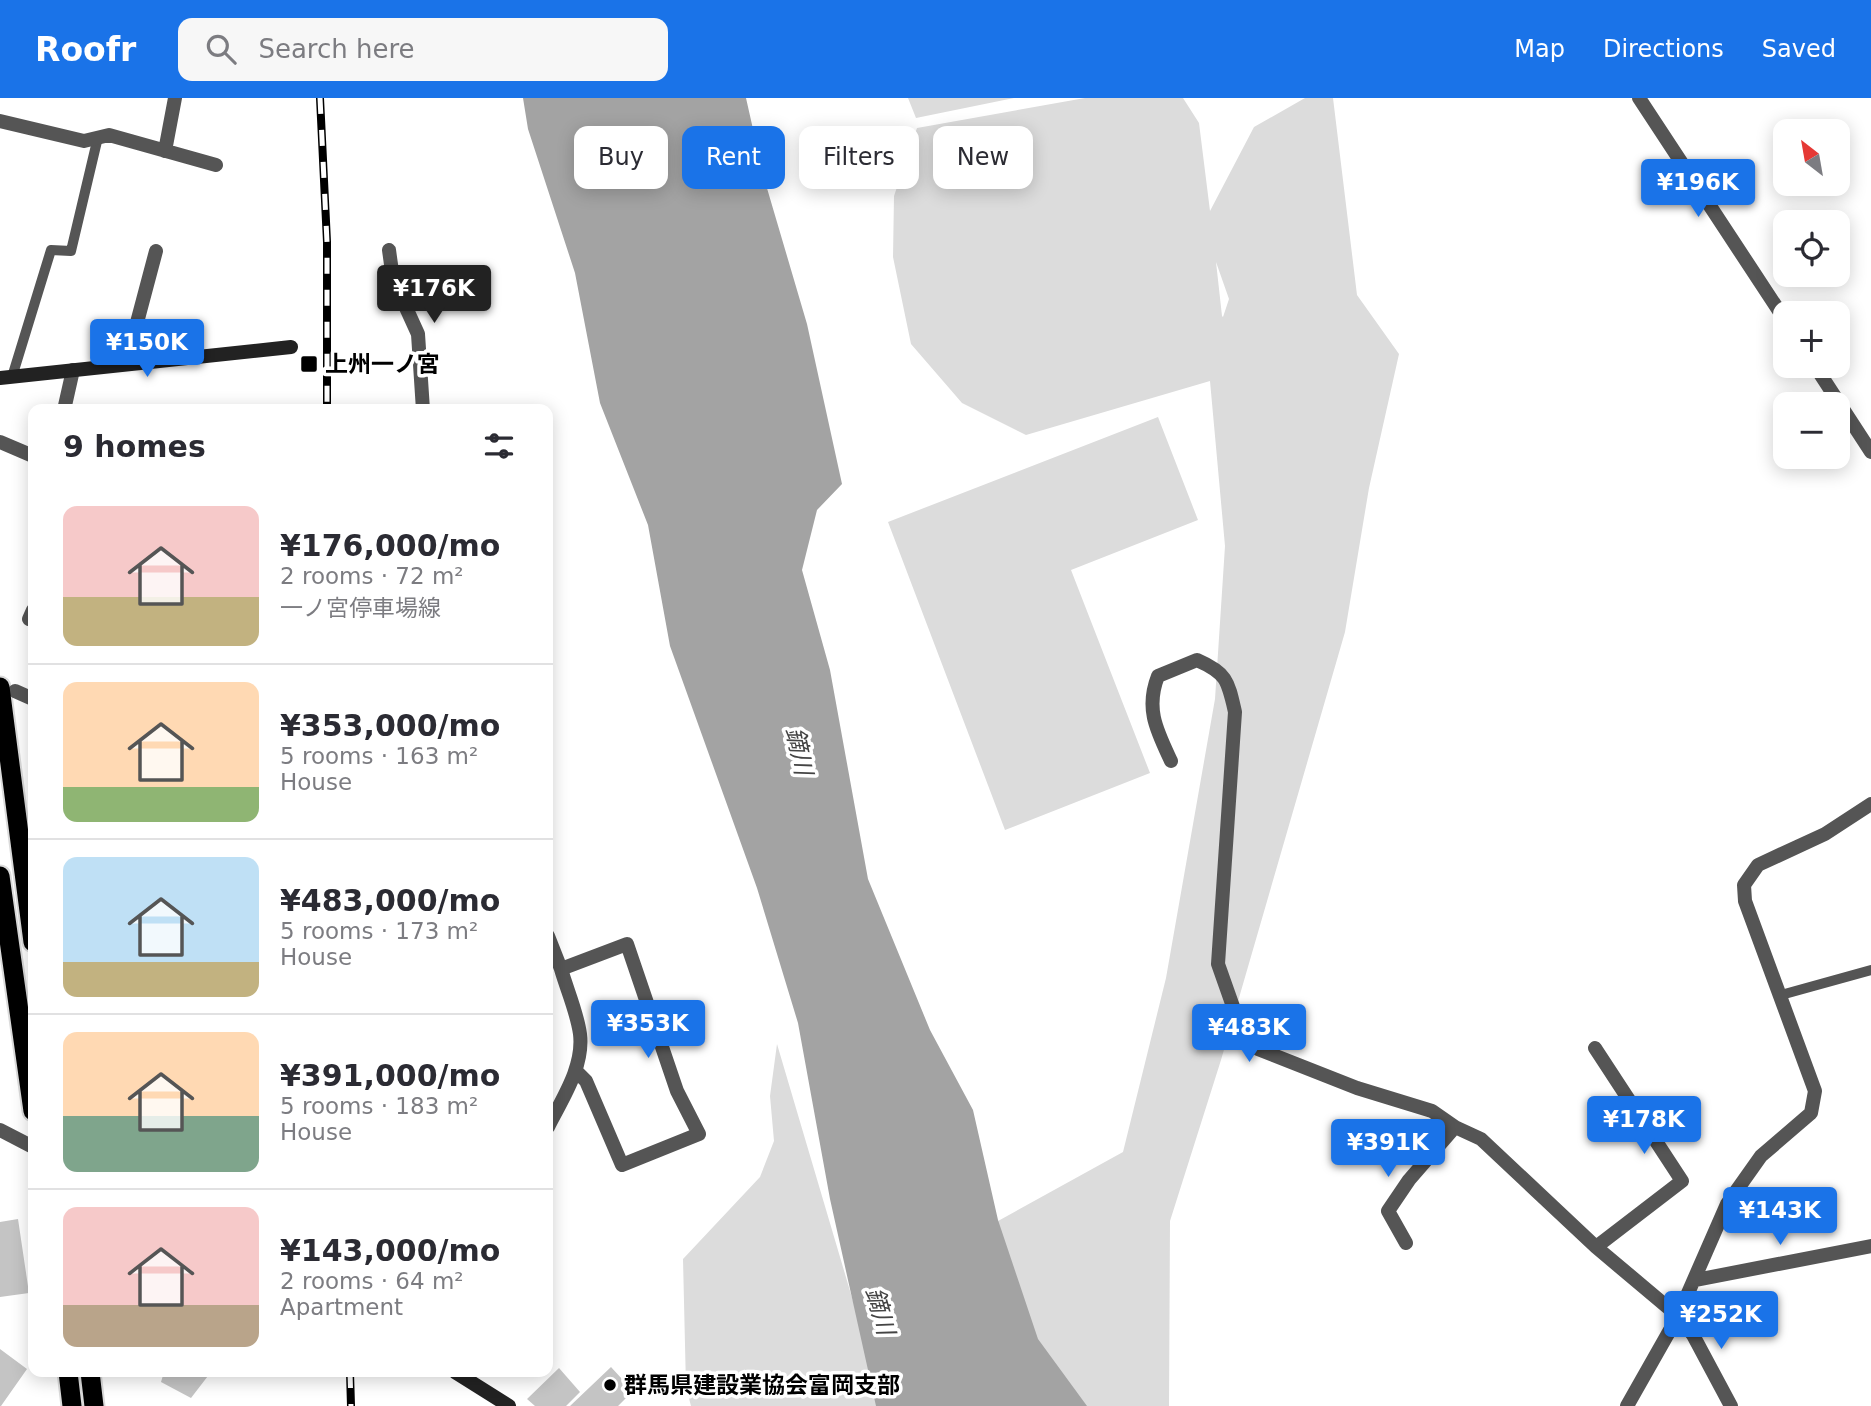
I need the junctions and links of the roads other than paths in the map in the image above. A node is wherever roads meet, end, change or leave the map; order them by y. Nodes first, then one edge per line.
1 (175, 98) edge
2 (1639, 98) edge
3 (0, 121) edge
4 (97, 137) junction
5 (165, 150) junction
6 (216, 165) dead end
7 (389, 250) dead end
8 (156, 251) dead end
9 (1773, 302) edge
10 (291, 347) dead end
11 (125, 364) junction
12 (73, 370) junction
13 (6, 377) edge
14 (1823, 378) edge
15 (65, 404) edge
16 (423, 404) edge
17 (0, 442) edge
18 (1871, 452) edge
19 (28, 454) edge
20 (8, 689) edge
21 (28, 697) edge
22 (1171, 761) dead end
23 (1871, 804) edge
24 (0, 876) edge
25 (28, 891) edge
26 (553, 949) edge
27 (561, 969) junction
28 (1871, 970) edge
29 (1782, 995) junction
30 (1595, 1048) dead end
31 (576, 1072) junction
32 (28, 1075) edge
33 (553, 1117) edge
34 (1455, 1127) junction
35 (0, 1130) edge
36 (28, 1144) edge
37 (1406, 1242) dead end
38 (1871, 1246) edge
39 (1596, 1247) junction
40 (1696, 1280) junction
41 (1678, 1317) junction
42 (69, 1377) edge
43 (91, 1377) edge
44 (463, 1377) edge
45 (72, 1406) edge
46 (94, 1406) edge
47 (509, 1406) edge
48 (1627, 1406) edge
49 (1731, 1406) edge

1 - 5 street
2 - 9 street
3 - 4 street
4 - 5 street
4 - 13 lane
5 - 6 street
7 - 16 street
8 - 11 street
10 - 11 main road
11 - 12 main road
12 - 13 main road
12 - 15 street
14 - 18 street
17 - 19 street
20 - 21 street
20 - 25 highway
22 - 34 street
23 - 29 street
24 - 32 highway
26 - 27 street
27 - 31 street
27 - 31 street
28 - 29 lane
29 - 40 street
30 - 39 street
31 - 33 street
34 - 37 street
34 - 39 street
35 - 36 street
38 - 40 street
39 - 41 street
40 - 41 street
41 - 48 street
41 - 49 street
42 - 45 highway
43 - 46 highway
44 - 47 main road

